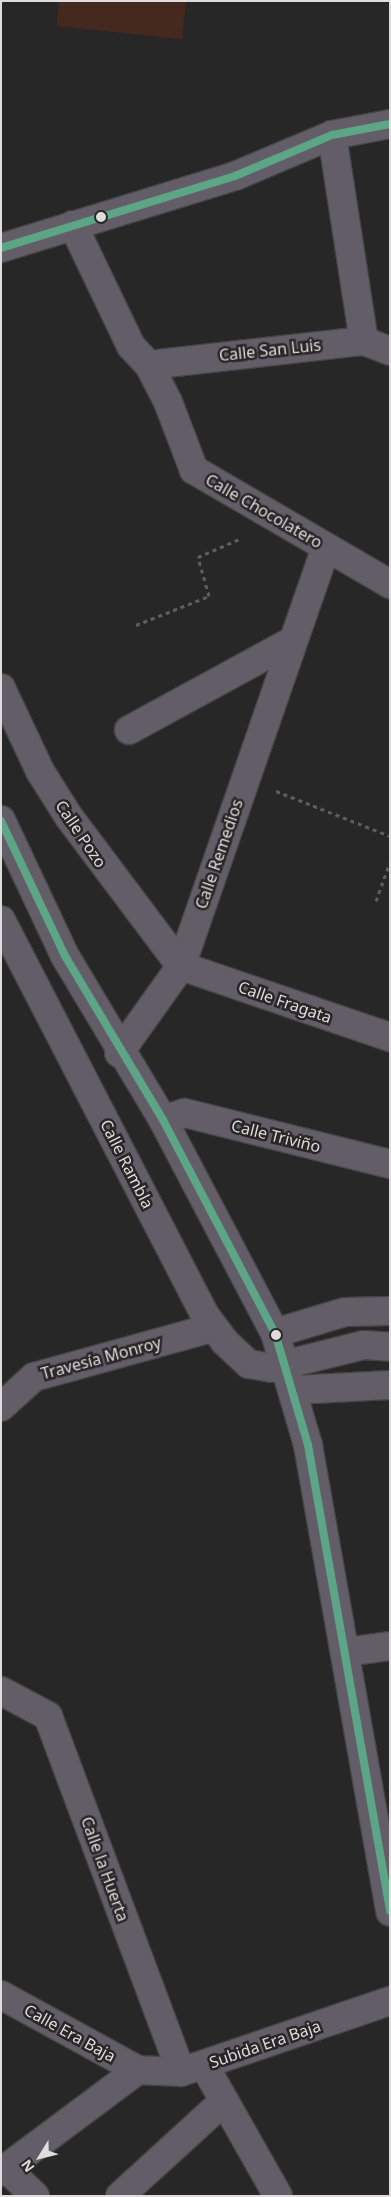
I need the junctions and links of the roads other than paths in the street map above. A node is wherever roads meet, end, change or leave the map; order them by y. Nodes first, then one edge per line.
1 (390, 124) edge
2 (332, 135) junction
3 (73, 225) junction
4 (1, 248) edge
5 (364, 341) junction
6 (390, 351) edge
7 (149, 365) junction
8 (326, 546) junction
9 (390, 584) edge
10 (292, 641) junction
11 (1, 688) edge
12 (130, 730) dead end
13 (1, 820) edge
14 (1, 920) edge
15 (181, 966) junction
16 (390, 1037) edge
17 (119, 1053) junction
18 (163, 1120) junction
19 (390, 1164) edge
20 (390, 1311) edge
21 (212, 1328) junction
22 (275, 1333) junction
23 (390, 1346) edge
24 (286, 1364) junction
25 (390, 1386) edge
26 (294, 1390) junction
27 (2, 1401) edge
28 (390, 1646) edge
29 (346, 1652) junction
30 (1, 1691) edge
31 (386, 1872) edge
32 (390, 1912) edge
33 (1, 1995) edge
34 (390, 2001) edge
35 (192, 2068) junction
36 (138, 2070) junction
37 (224, 2101) junction
38 (4, 2170) edge
39 (35, 2196) edge
40 (120, 2196) edge
41 (278, 2196) edge

1 - 2 street
2 - 3 street
2 - 5 street
3 - 4 street
3 - 7 street, Calle Chocolatero
5 - 6 street, Calle San Luis
5 - 7 street, Calle San Luis
7 - 8 street, Calle Chocolatero
8 - 9 street, Calle Chocolatero
8 - 10 street, Calle Remedios
10 - 12 street
10 - 15 street, Calle Remedios
11 - 15 street, Calle Pozo
13 - 17 street
14 - 21 street, Calle Rambla
15 - 16 street, Calle Fragata
15 - 17 street, Calle Remedios
17 - 18 street
18 - 19 street, Calle Triviño
18 - 22 street
20 - 22 street
21 - 24 street, Calle Rambla
21 - 27 street, Travesía Monroy
22 - 24 street
23 - 24 street, Calle Rambla
24 - 26 street
25 - 26 street
26 - 29 street
28 - 29 street
29 - 31 street
30 - 35 street, Calle la Huerta
31 - 32 street
33 - 36 street, Calle Era Baja
34 - 35 street, Subida Era Baja
35 - 36 street, Subida Era Baja
35 - 37 street, Calle la Huerta
36 - 38 street
37 - 40 street
37 - 41 street, Calle la Huerta
38 - 39 street

